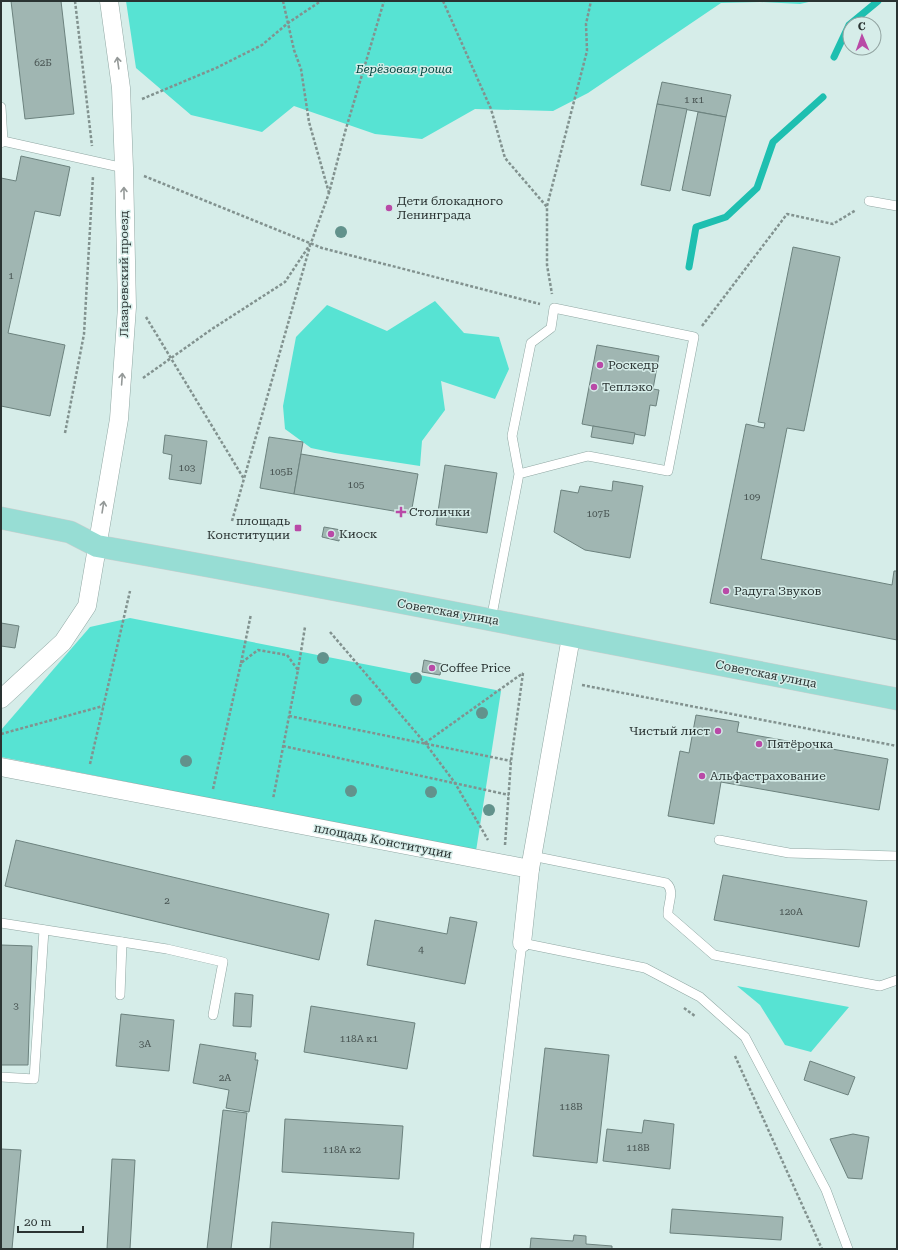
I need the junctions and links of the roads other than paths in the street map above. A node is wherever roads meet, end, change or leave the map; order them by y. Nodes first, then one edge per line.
1 (109, 1) edge
2 (1, 107) edge
3 (2, 142) edge
4 (124, 168) junction
5 (870, 201) road end
6 (897, 206) edge
7 (519, 474) junction
8 (1, 518) edge
9 (97, 546) junction
10 (491, 620) junction
11 (571, 637) junction
12 (1, 699) edge
13 (897, 699) edge
14 (1, 767) edge
15 (719, 840) dead end
16 (897, 856) edge
17 (531, 863) junction
18 (1, 923) edge
19 (44, 930) junction
20 (122, 942) junction
21 (522, 943) junction
22 (897, 980) edge
23 (120, 995) dead end
24 (213, 1015) dead end
25 (1, 1077) edge
26 (485, 1249) edge
27 (848, 1249) edge

4 -> 1 street, Лазаревский проезд
2 - 3 lane
3 - 4 lane
9 -> 4 street, Лазаревский проезд
5 - 6 lane
7 - 7 lane
7 - 10 lane
8 - 9 main road, Советская улица
9 - 10 main road, Советская улица
9 - 12 street, Лазаревский проезд
10 - 11 main road, Советская улица
11 - 13 main road, Советская улица
11 - 17 street
14 - 17 street, площадь Конституции
15 - 16 lane
17 - 21 street
17 - 22 lane
18 - 19 lane
19 - 20 lane
19 - 25 lane
20 - 23 lane
20 - 24 lane
21 - 26 lane
21 - 27 lane

